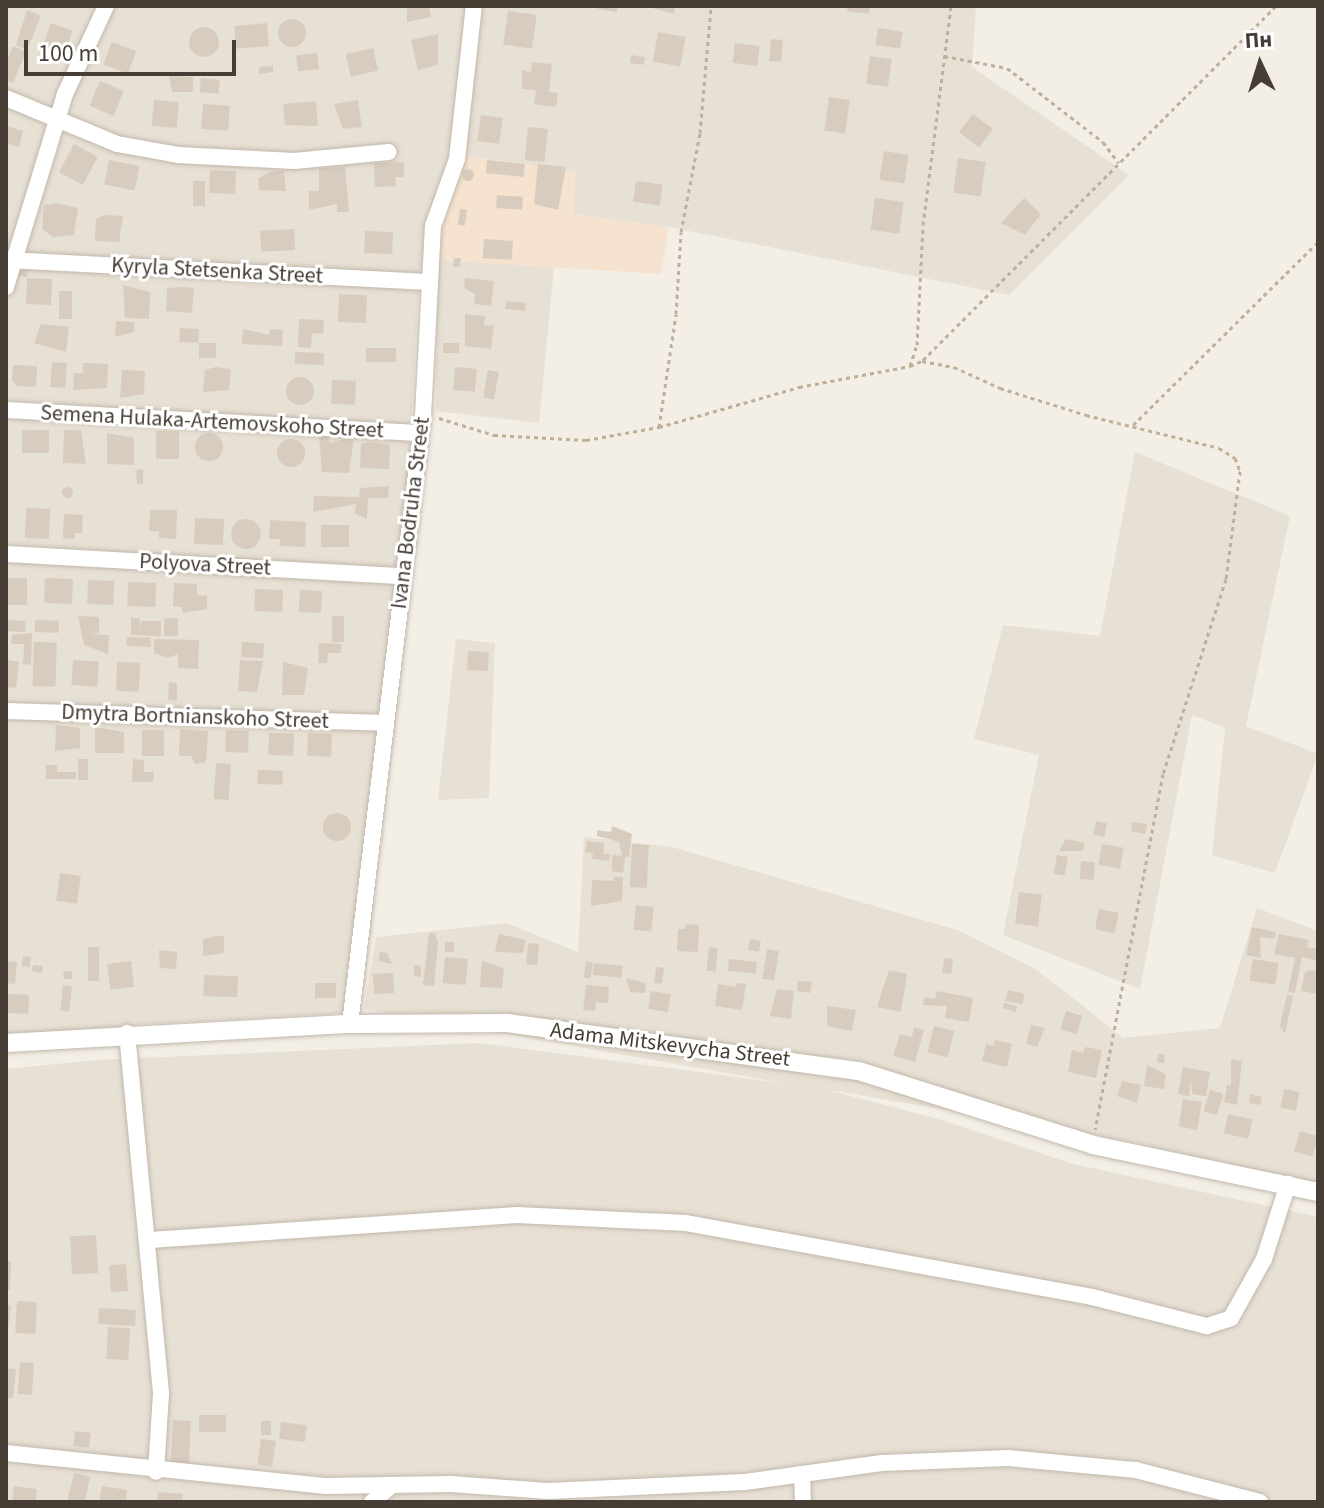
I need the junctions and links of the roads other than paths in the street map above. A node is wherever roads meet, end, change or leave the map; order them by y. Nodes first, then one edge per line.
1 (106, 6) edge
2 (474, 6) edge
3 (6, 98) edge
4 (59, 120) junction
5 (389, 152) dead end
6 (9, 261) edge
7 (429, 282) junction
8 (6, 287) edge
9 (6, 410) edge
10 (418, 433) junction
11 (6, 554) edge
12 (403, 576) junction
13 (6, 711) edge
14 (384, 723) junction
15 (350, 1024) junction
16 (127, 1033) junction
17 (6, 1043) edge
18 (1288, 1184) junction
19 (1318, 1192) edge
20 (150, 1240) junction
21 (6, 1453) edge
22 (156, 1472) junction
23 (802, 1474) junction
24 (392, 1485) junction
25 (326, 1486) junction
26 (338, 1502) edge
27 (372, 1502) edge
28 (803, 1502) edge
29 (1260, 1502) edge

1 - 4 street
2 - 7 street, Ivana Bodruha Street
3 - 4 street
4 - 5 street
4 - 6 street
6 - 7 street, Kyryla Stetsenka Street
6 - 8 street
7 - 10 street, Ivana Bodruha Street
9 - 10 street, Semena Hulaka-Artemovskoho Street
10 - 12 street, Ivana Bodruha Street
11 - 12 street, Polyova Street
12 - 14 street, Ivana Bodruha Street
13 - 14 street, Dmytra Bortnianskoho Street
14 - 15 street, Ivana Bodruha Street
15 - 16 street, Adama Mitskevycha Street
15 - 18 street, Adama Mitskevycha Street
16 - 17 street, Adama Mitskevycha Street
16 - 20 street
18 - 19 street, Adama Mitskevycha Street
18 - 20 street
20 - 22 street
21 - 22 street
22 - 25 street
23 - 24 street
23 - 28 street
23 - 29 street
24 - 25 street
24 - 27 street
25 - 26 street

